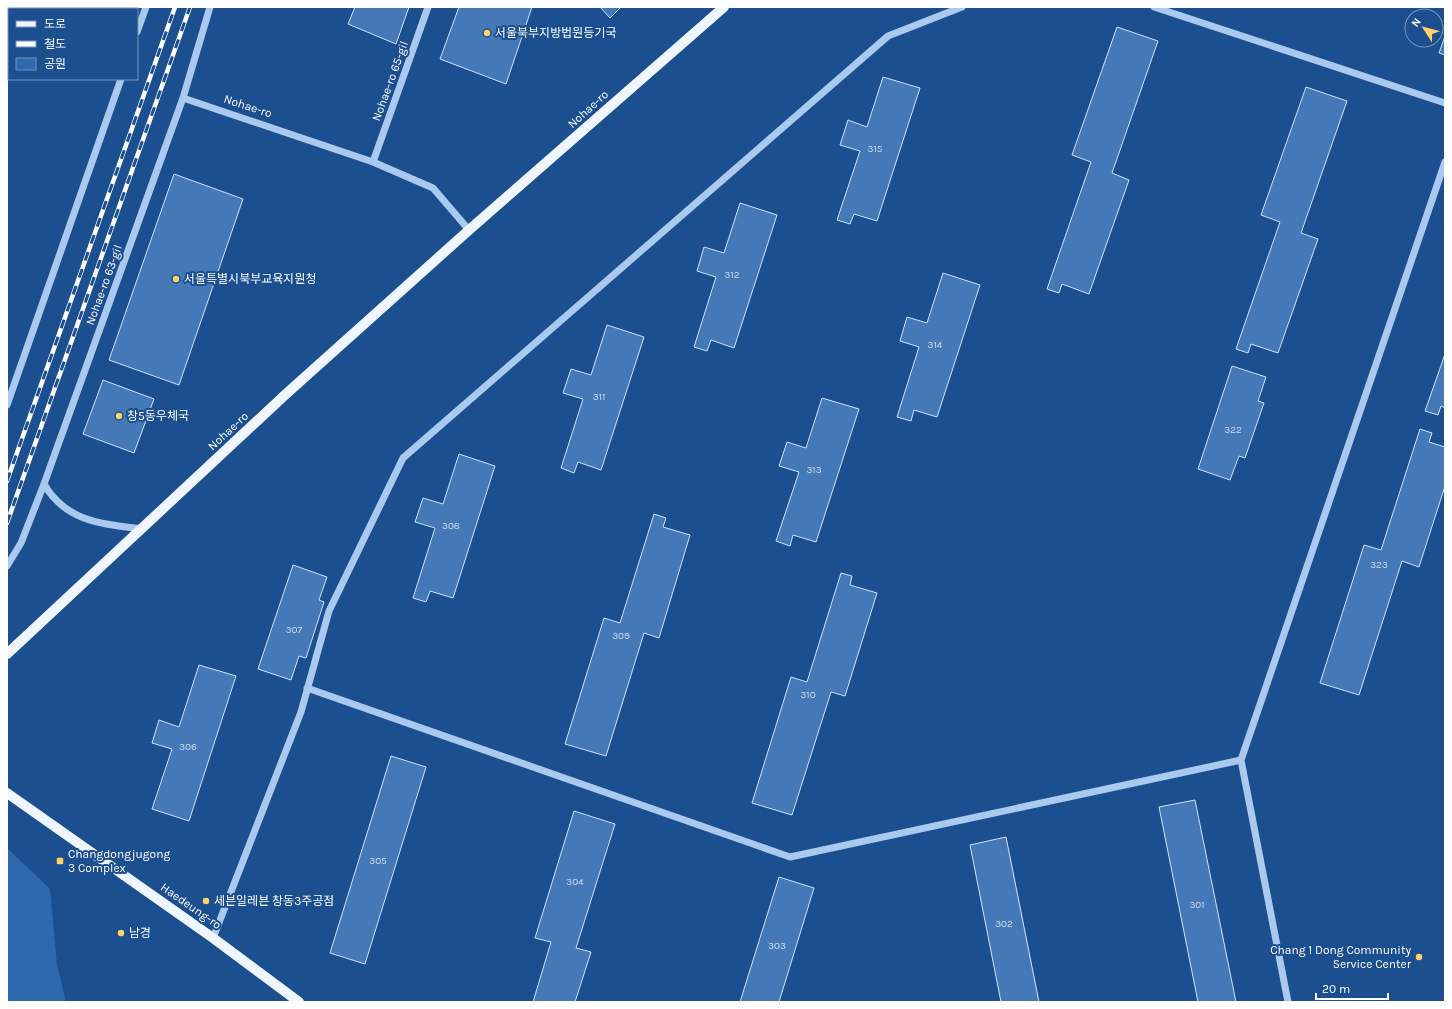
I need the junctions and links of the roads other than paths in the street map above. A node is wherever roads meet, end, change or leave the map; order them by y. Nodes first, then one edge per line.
1 (146, 7) edge
2 (210, 7) edge
3 (428, 7) edge
4 (724, 7) edge
5 (962, 7) edge
6 (1154, 7) edge
7 (138, 29) edge
8 (121, 80) edge
9 (183, 98) junction
10 (1445, 104) edge
11 (373, 162) junction
12 (1445, 162) edge
13 (469, 230) junction
14 (7, 404) edge
15 (44, 484) junction
16 (142, 529) junction
17 (7, 566) edge
18 (7, 654) edge
19 (307, 688) junction
20 (1241, 760) junction
21 (7, 793) edge
22 (213, 938) junction
23 (300, 1002) edge
24 (1288, 1002) edge

1 - 7 street
2 - 9 street, Nohae-ro 63-gil
3 - 11 street, Nohae-ro 65-gil
4 - 13 main road, Nohae-ro
5 - 19 street
6 - 10 street
8 - 14 street
9 - 11 street, Nohae-ro
9 - 15 street, Nohae-ro 63-gil
11 - 13 street, Nohae-ro
12 - 20 street
13 - 16 main road, Nohae-ro
15 - 16 street
15 - 17 street, Nohae-ro 63-gil
16 - 18 main road, Nohae-ro
19 - 20 street
19 - 22 street
20 - 24 street
21 - 22 main road, Haedeung-ro
22 - 23 main road, Haedeung-ro

